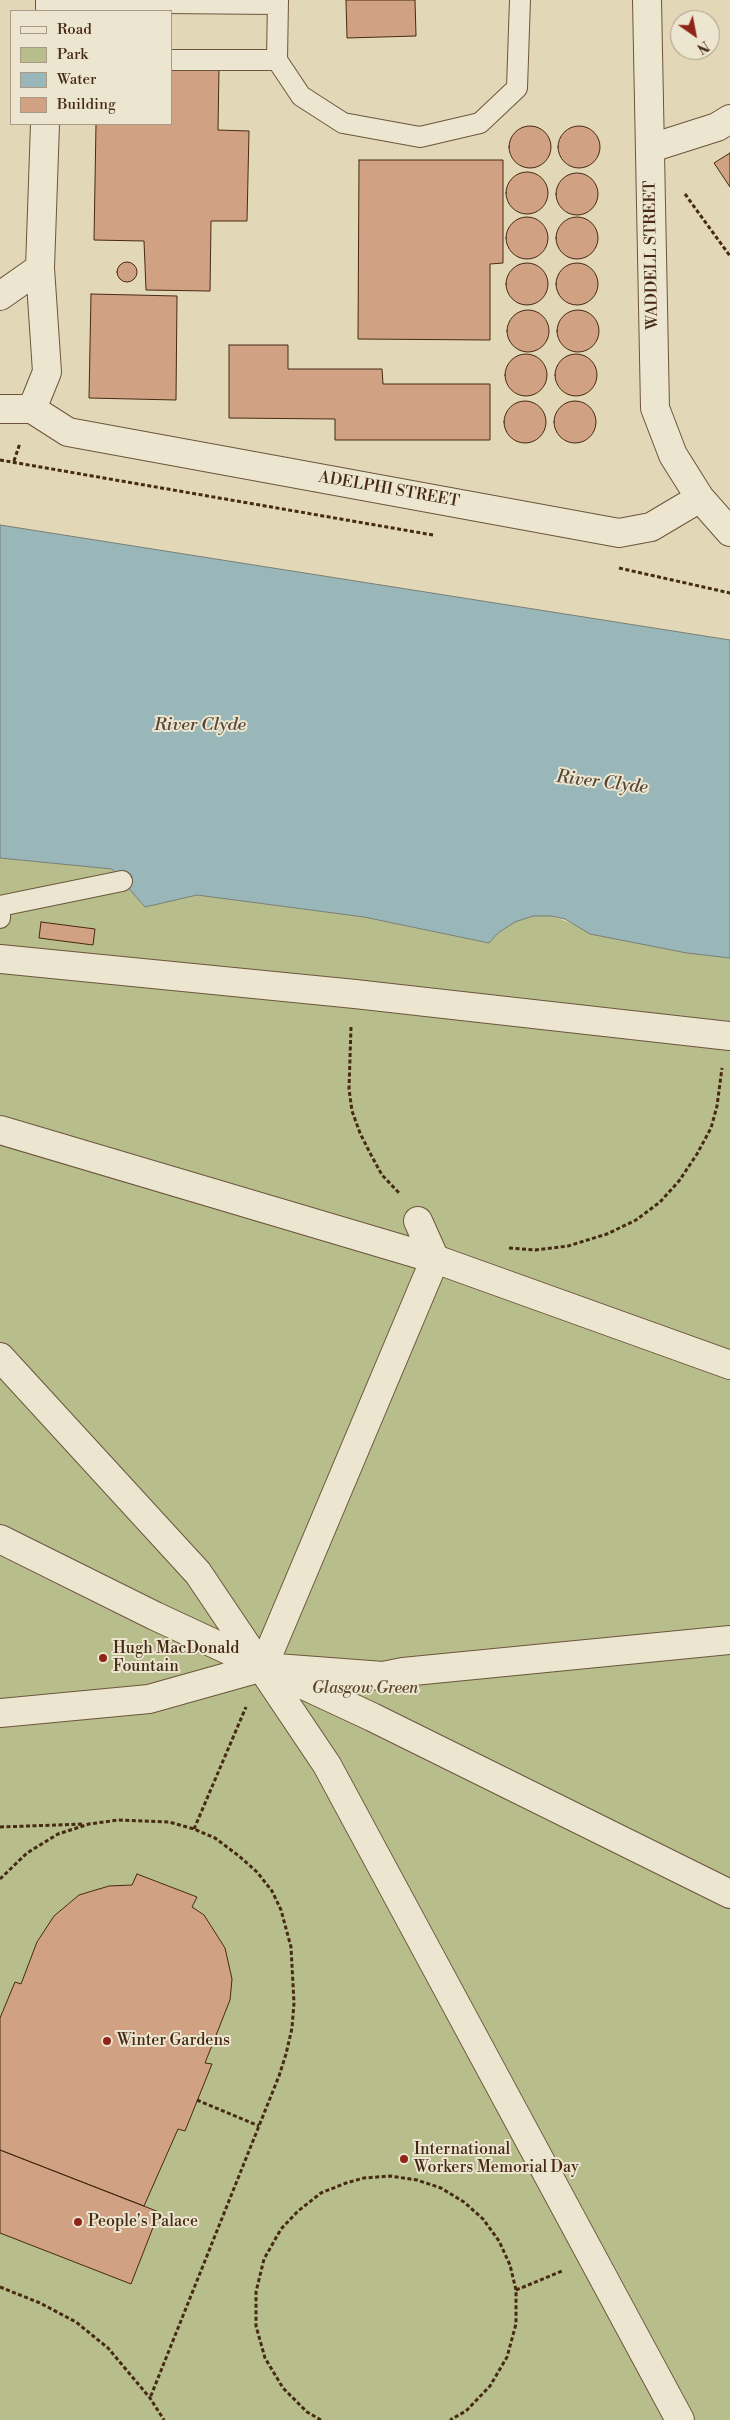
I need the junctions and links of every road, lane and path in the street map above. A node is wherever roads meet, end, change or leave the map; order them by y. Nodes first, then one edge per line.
1 (520, 0) edge
2 (647, 0) edge
3 (278, 2) edge
4 (50, 4) edge
5 (172, 60) edge
6 (277, 60) junction
7 (730, 119) edge
8 (45, 125) edge
9 (651, 148) junction
10 (730, 256) edge
11 (40, 268) junction
12 (0, 296) edge
13 (0, 409) edge
14 (32, 409) junction
15 (0, 460) edge
16 (700, 498) junction
17 (730, 532) edge
18 (438, 536) dead end
19 (122, 881) dead end
20 (0, 918) edge
21 (0, 959) edge
22 (351, 1023) dead end
23 (726, 1035) edge
24 (0, 1130) edge
25 (411, 1210) joint
26 (504, 1248) dead end
27 (435, 1259) junction
28 (0, 1357) edge
29 (730, 1365) edge
30 (0, 1540) edge
31 (730, 1640) edge
32 (262, 1667) junction
33 (0, 1713) edge
34 (89, 1824) junction
35 (0, 1827) edge
36 (194, 1829) junction
37 (0, 1879) edge
38 (730, 1894) edge
39 (197, 2100) dead end
40 (259, 2126) junction
41 (593, 2258) junction
42 (0, 2287) edge
43 (516, 2290) junction
44 (150, 2398) junction
45 (164, 2420) edge
46 (321, 2420) edge
47 (450, 2420) edge
48 (680, 2420) edge

1 - 6 lane
2 - 9 street, WADDELL STREET
3 - 4 lane
3 - 6 lane
5 - 6 lane
7 - 9 street
8 - 11 street
9 - 10 path
9 - 16 street, WADDELL STREET
11 - 12 street
11 - 14 street
13 - 14 street
14 - 16 street, ADELPHI STREET
15 - 18 path
16 - 17 street
19 - 20 lane
21 - 23 street
22 - 25 path
23 - 26 path
24 - 27 street
25 - 27 street
27 - 29 street
27 - 32 street
28 - 32 street
30 - 32 street
31 - 32 street
32 - 33 street
32 - 36 path
32 - 38 street
32 - 41 street
34 - 35 path
34 - 36 path
34 - 37 path
36 - 40 path
39 - 40 path
40 - 44 path
41 - 43 path
41 - 48 street
42 - 44 path
43 - 46 path
43 - 47 path
44 - 45 path

